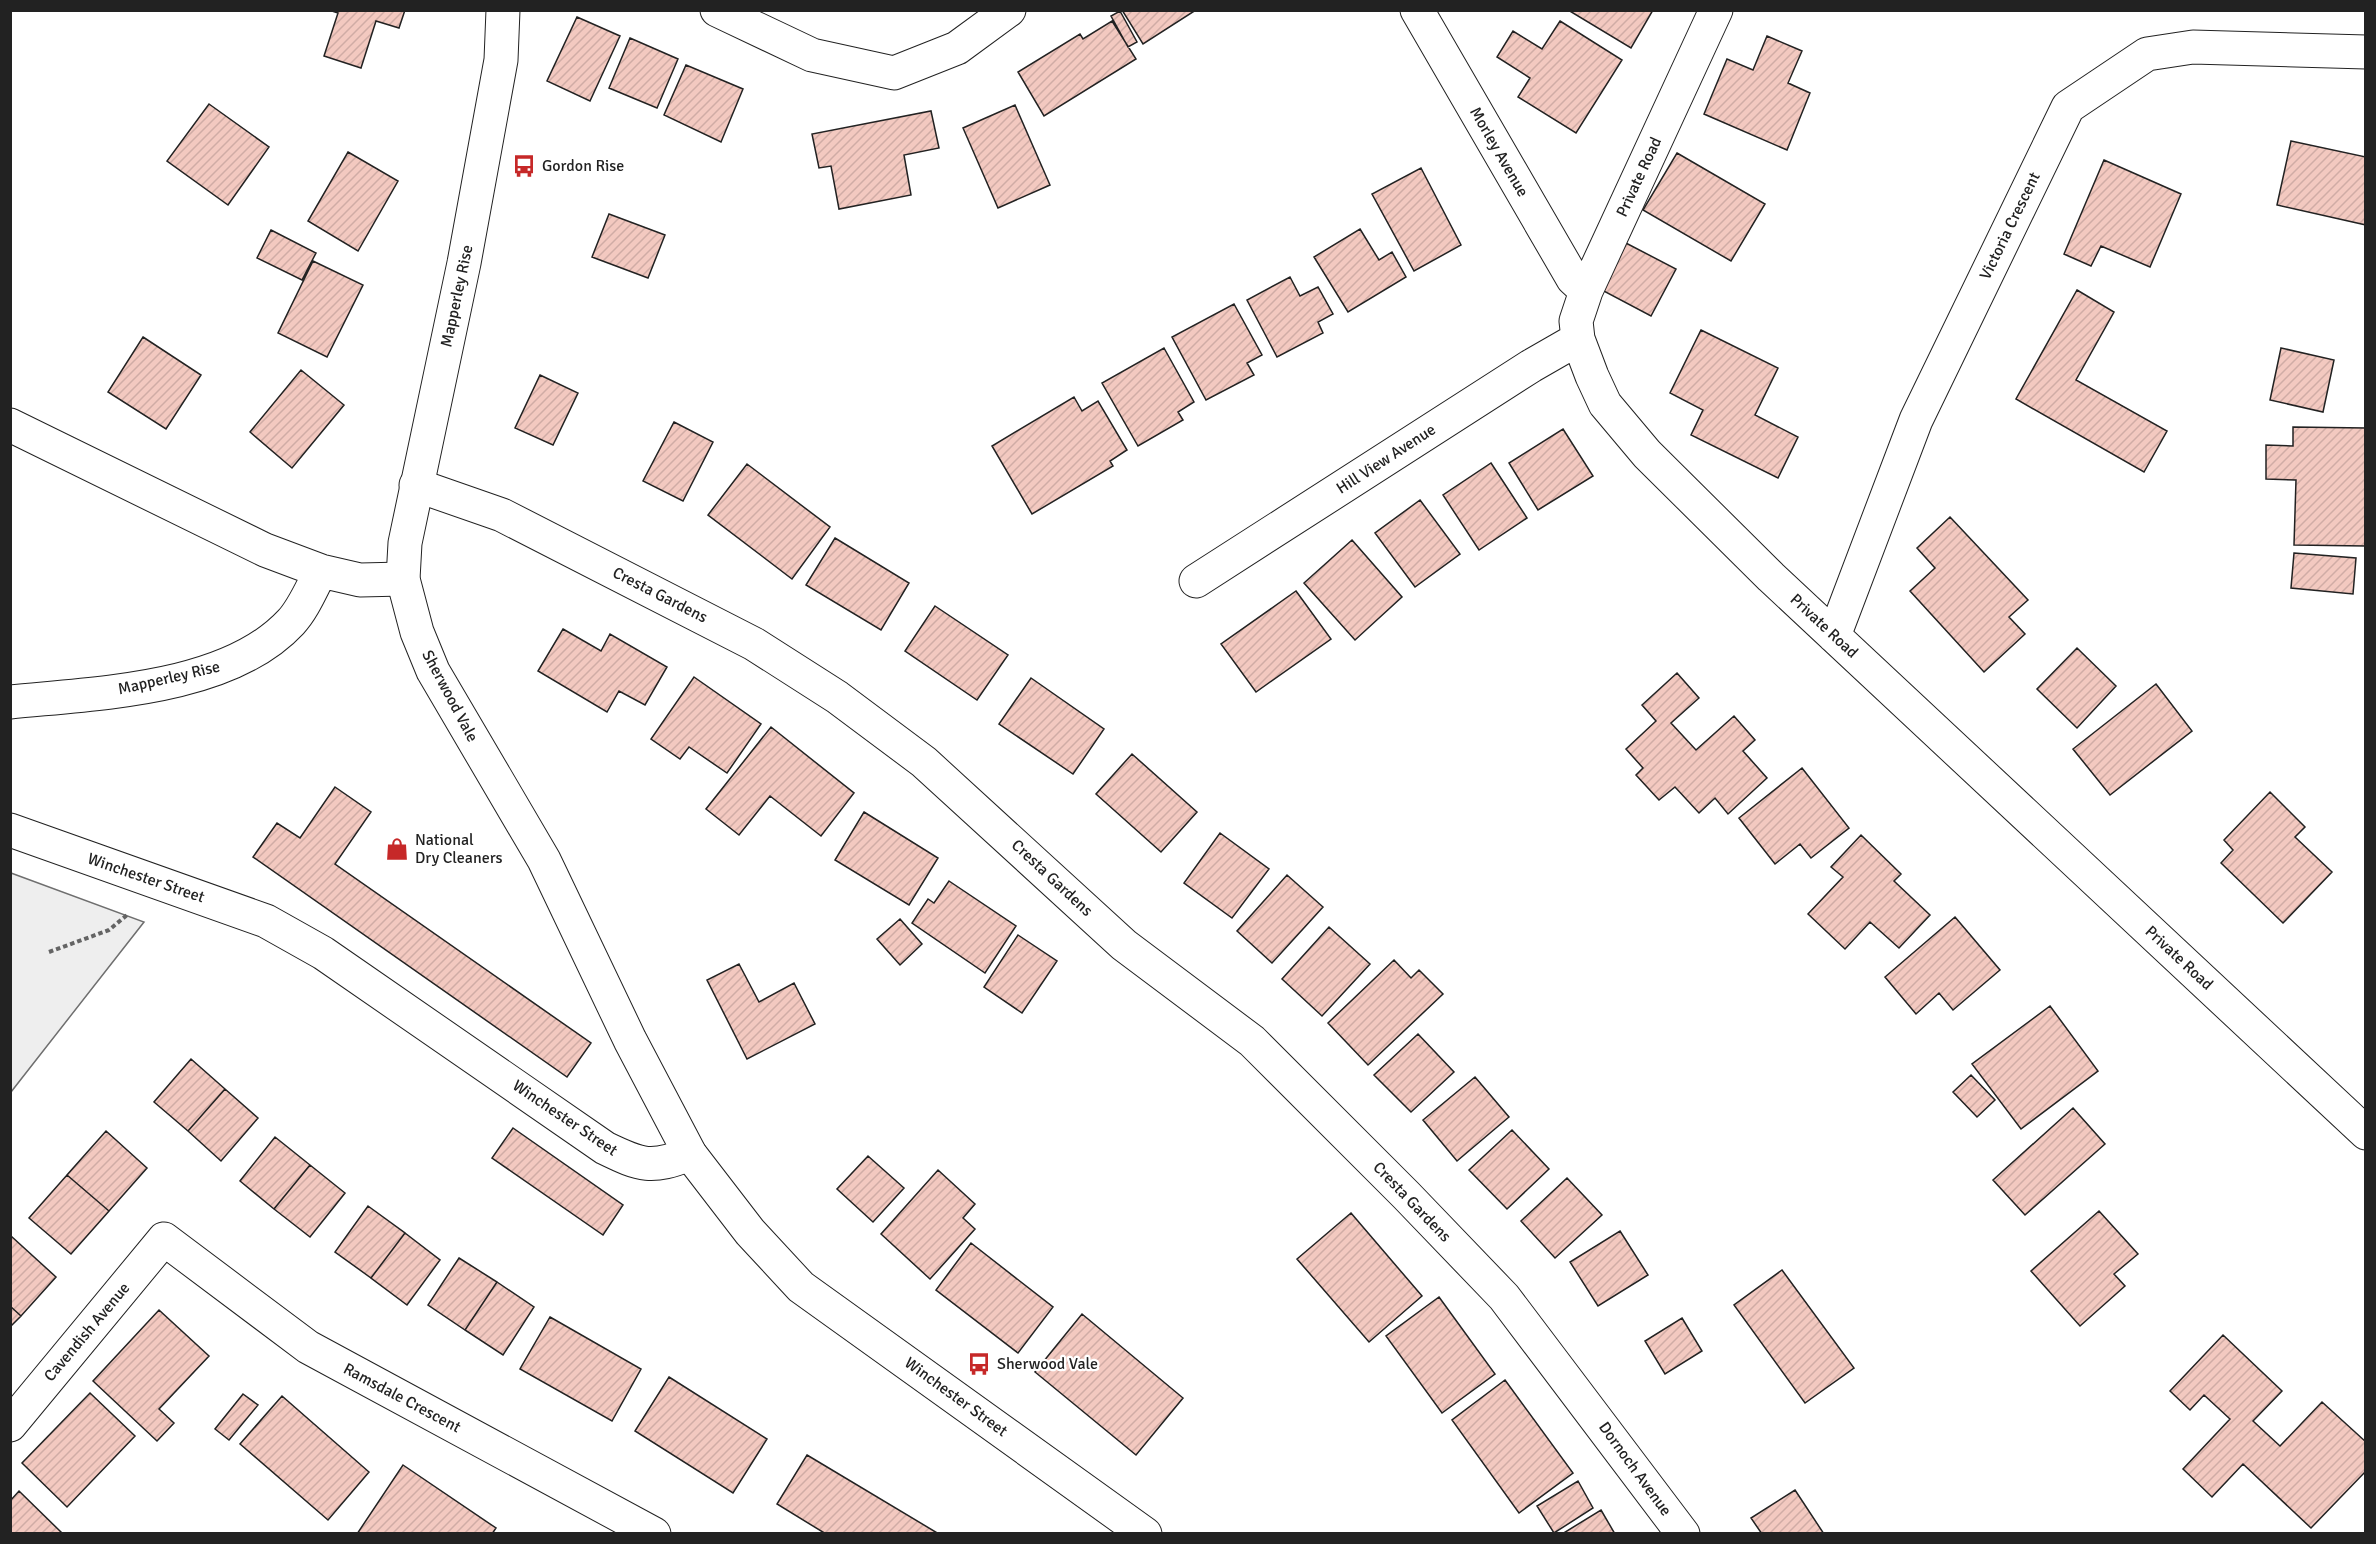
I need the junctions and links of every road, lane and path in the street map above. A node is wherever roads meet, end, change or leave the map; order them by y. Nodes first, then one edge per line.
1 (503, 10) edge
2 (717, 10) edge
3 (1009, 10) edge
4 (1417, 10) edge
5 (1716, 10) edge
6 (2366, 52) edge
7 (1586, 291) junction
8 (1578, 339) junction
9 (10, 425) edge
10 (416, 485) junction
11 (321, 571) junction
12 (403, 579) junction
13 (1196, 581) dead end
14 (1834, 636) junction
15 (10, 702) edge
16 (10, 830) edge
17 (154, 881) junction
18 (49, 952) dead end
19 (2366, 1133) edge
20 (690, 1154) junction
21 (164, 1239) joint
22 (1587, 1404) joint
23 (10, 1425) edge
24 (654, 1533) edge
25 (1145, 1533) edge
26 (1683, 1533) edge

1 - 10 street, Mapperley Rise
2 - 3 street
4 - 7 street, Morley Avenue
5 - 7 street, Private Road
6 - 14 street, Victoria Crescent
7 - 8 street, Private Road
8 - 13 street, Hill View Avenue
8 - 14 street, Private Road
9 - 11 street
10 - 12 street, Mapperley Rise
10 - 22 street, Cresta Gardens
11 - 12 street
11 - 15 street, Mapperley Rise
12 - 20 street, Sherwood Vale
14 - 19 street, Private Road
16 - 17 street, Winchester Street
17 - 18 path
17 - 20 street, Winchester Street
20 - 25 street, Winchester Street
21 - 23 street, Cavendish Avenue
21 - 24 street, Ramsdale Crescent
22 - 26 street, Dornoch Avenue

